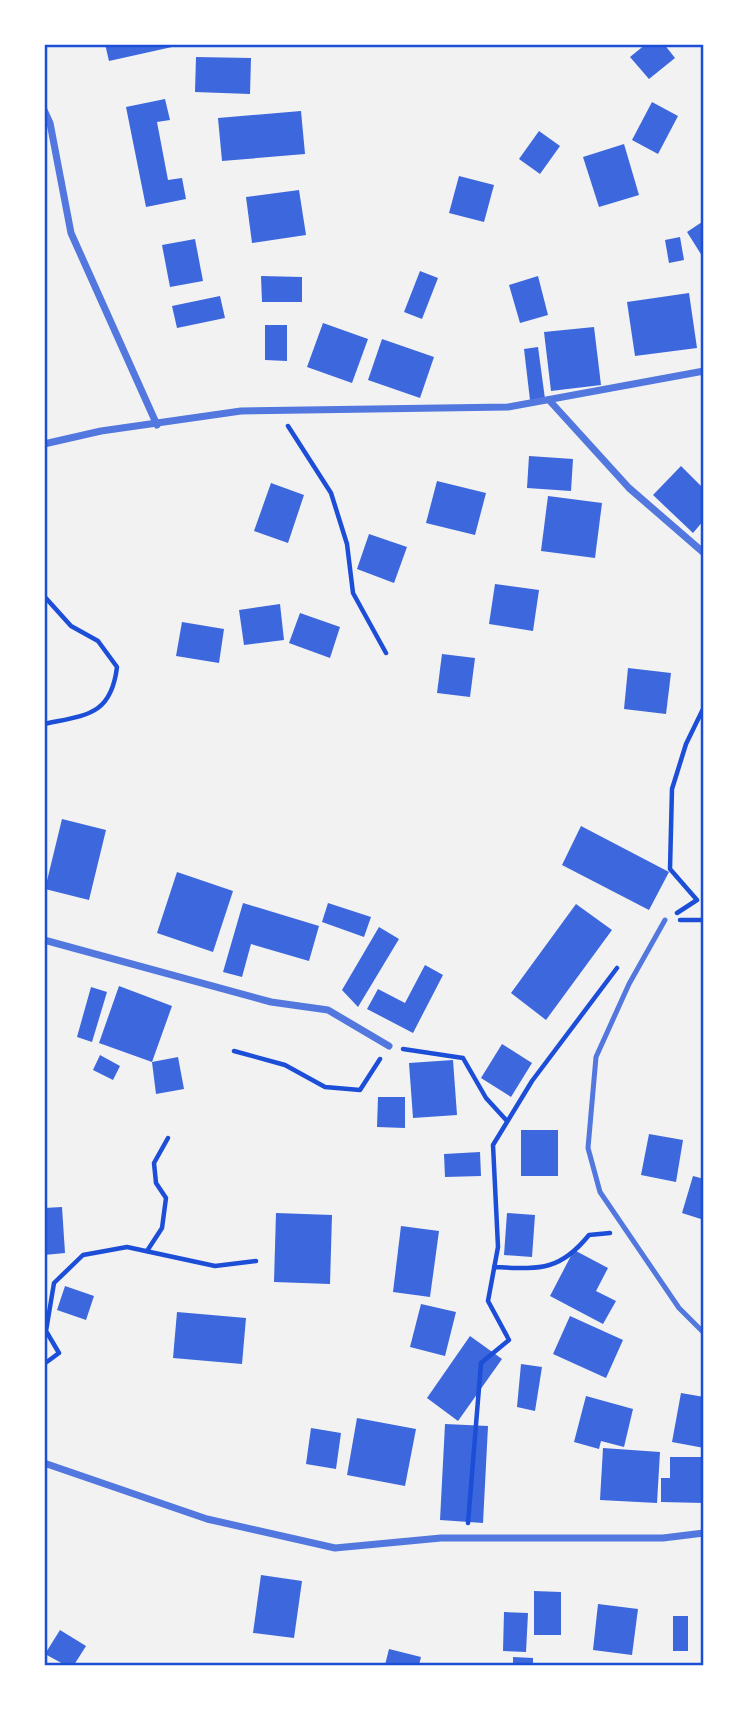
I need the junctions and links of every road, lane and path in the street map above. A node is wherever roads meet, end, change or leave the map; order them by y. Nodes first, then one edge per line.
1 (44, 110) edge
2 (704, 371) edge
3 (549, 400) junction
4 (278, 411) junction
5 (157, 425) junction
6 (44, 444) edge
7 (704, 553) edge
8 (44, 596) edge
9 (386, 653) dead end
10 (704, 706) edge
11 (44, 724) edge
12 (665, 920) junction
13 (704, 920) edge
14 (44, 940) edge
15 (620, 965) dead end
16 (389, 1046) junction
17 (234, 1051) dead end
18 (507, 1121) junction
19 (168, 1138) dead end
20 (638, 1247) junction
21 (147, 1251) junction
22 (256, 1261) dead end
23 (494, 1267) junction
24 (704, 1333) edge
25 (44, 1364) edge
26 (44, 1463) edge
27 (704, 1533) edge
28 (467, 1538) junction

1 - 5 street
2 - 3 street
3 - 4 street
3 - 7 street
4 - 5 street
4 - 9 path
5 - 6 street
8 - 11 path
10 - 12 path
12 - 13 path
12 - 20 lane
14 - 16 street
15 - 18 path
16 - 17 path
16 - 18 path
18 - 23 path
19 - 21 path
20 - 23 path
20 - 24 lane
21 - 22 path
21 - 25 path
23 - 28 path
26 - 28 street
27 - 28 street

